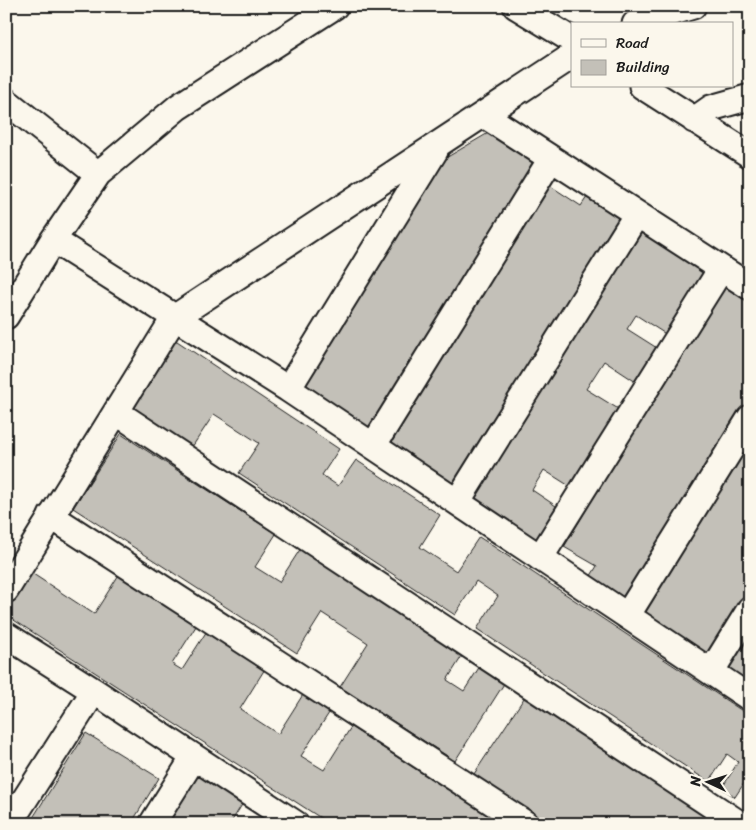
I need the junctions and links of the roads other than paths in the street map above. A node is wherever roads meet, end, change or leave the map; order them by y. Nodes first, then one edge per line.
1 (335, 6) edge
2 (516, 6) edge
3 (693, 6) edge
4 (641, 22) edge
5 (571, 39) edge
6 (571, 57) edge
7 (645, 88) edge
8 (750, 98) edge
9 (6, 101) edge
10 (484, 115) junction
11 (694, 120) junction
12 (438, 145) junction
13 (750, 156) edge
14 (551, 159) junction
15 (98, 174) junction
16 (637, 214) junction
17 (53, 240) junction
18 (721, 269) junction
19 (750, 287) edge
20 (6, 316) edge
21 (174, 318) junction
22 (288, 389) junction
23 (116, 412) junction
24 (750, 418) edge
25 (374, 446) junction
26 (457, 502) junction
27 (52, 516) junction
28 (540, 558) junction
29 (6, 590) edge
30 (750, 609) edge
31 (628, 616) junction
32 (6, 635) edge
33 (711, 672) junction
34 (94, 691) junction
35 (750, 698) edge
36 (194, 757) junction
37 (750, 813) edge
38 (9, 824) edge
39 (152, 824) edge
40 (296, 824) edge
41 (526, 824) edge
42 (742, 824) edge

1 - 15 street
2 - 5 street
3 - 4 street
6 - 10 street
7 - 11 street
8 - 11 street
9 - 15 street
10 - 12 street
10 - 14 street
11 - 13 street
12 - 21 street
12 - 22 street
14 - 16 street
14 - 25 street
15 - 17 street
16 - 18 street
16 - 26 street
17 - 20 street
17 - 21 street
18 - 19 street
18 - 28 street
21 - 22 street
21 - 23 street
22 - 25 street
23 - 27 street
23 - 42 street
24 - 31 street
25 - 26 street
26 - 28 street
27 - 29 street
27 - 41 street
28 - 31 street
30 - 33 street
31 - 33 street
32 - 34 street
33 - 35 street
34 - 36 street
34 - 38 street
36 - 39 street
36 - 40 street
37 - 42 street

